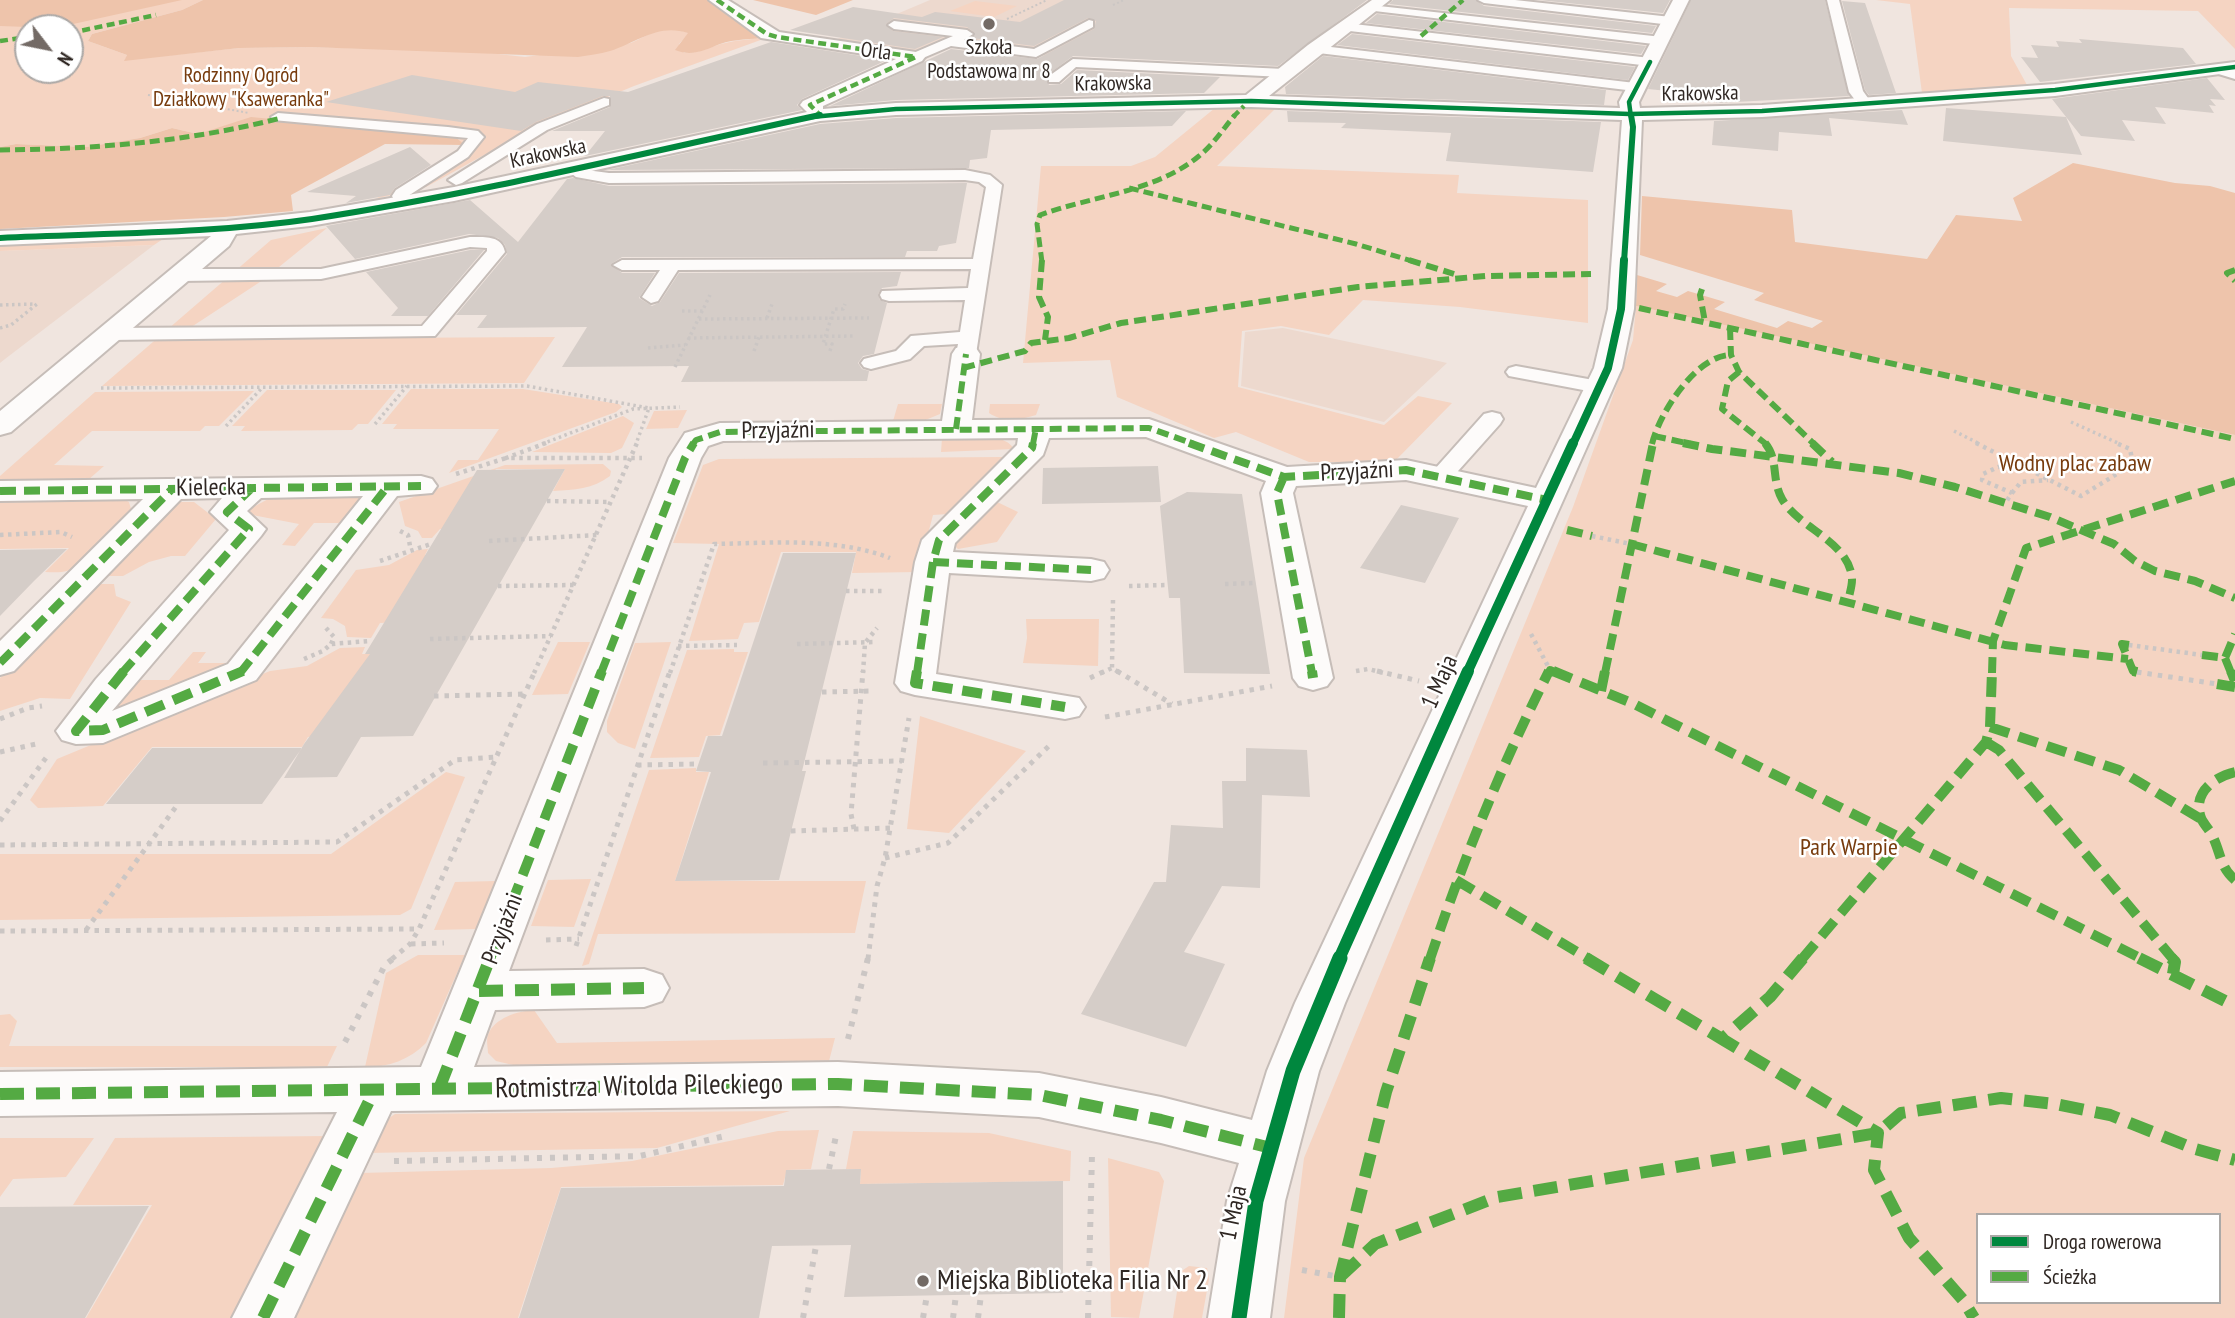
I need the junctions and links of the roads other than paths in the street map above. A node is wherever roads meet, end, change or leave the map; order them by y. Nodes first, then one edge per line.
1 (717, 0) edge
2 (1484, 0) edge
3 (1611, 0) edge
4 (1681, 0) edge
5 (1833, 0) edge
6 (1376, 4) edge
7 (1530, 5) junction
8 (1600, 13) junction
9 (1671, 21) junction
10 (1089, 24) dead end
11 (1511, 24) junction
12 (894, 25) dead end
13 (1345, 27) junction
14 (1583, 32) junction
15 (1421, 36) junction
16 (950, 41) junction
17 (1662, 41) junction
18 (1490, 44) junction
19 (1314, 49) junction
20 (1565, 52) junction
21 (916, 57) junction
22 (1394, 58) junction
23 (1650, 62) junction
24 (1467, 67) junction
25 (1216, 69) junction
26 (2229, 70) edge
27 (1284, 73) junction
28 (1544, 76) junction
29 (1054, 79) dead end
30 (1196, 81) dead end
31 (1251, 101) junction
32 (1632, 101) junction
33 (604, 102) dead end
34 (1866, 105) junction
35 (820, 115) junction
36 (278, 117) road end
37 (572, 168) junction
38 (454, 194) junction
39 (404, 203) junction
40 (227, 228) junction
41 (0, 238) edge
42 (980, 264) junction
43 (622, 265) dead end
44 (673, 265) junction
45 (181, 275) junction
46 (975, 294) junction
47 (889, 295) dead end
48 (650, 297) dead end
49 (110, 334) junction
50 (967, 345) junction
51 (871, 363) dead end
52 (1516, 372) dead end
53 (1599, 387) junction
54 (1492, 419) dead end
55 (0, 426) edge
56 (1036, 428) junction
57 (956, 429) junction
58 (1442, 475) junction
59 (1284, 477) junction
60 (253, 487) junction
61 (173, 488) junction
62 (0, 491) edge
63 (1547, 500) junction
64 (933, 562) junction
65 (1102, 578) road end
66 (0, 663) edge
67 (1313, 678) road end
68 (1073, 722) road end
69 (644, 988) dead end
70 (480, 991) junction
71 (362, 1071) junction
72 (439, 1089) junction
73 (0, 1094) edge
74 (1271, 1148) junction
75 (263, 1318) edge
76 (1239, 1318) edge

1 - 21 street, Orla
2 - 7 lane
3 - 8 lane
4 - 9 street
5 - 34 lane
6 - 11 lane
6 - 13 street
7 - 8 lane
7 - 11 lane
8 - 9 lane
8 - 14 lane
9 - 17 street
10 - 16 lane
11 - 14 lane
11 - 18 lane
12 - 16 lane
13 - 15 lane
13 - 19 street
14 - 17 lane
14 - 20 lane
15 - 18 lane
15 - 22 lane
16 - 21 lane
17 - 23 street
18 - 20 lane
18 - 24 lane
19 - 22 lane
19 - 27 street
20 - 23 lane
20 - 28 lane
21 - 35 street, Orla
22 - 24 lane
23 - 32 street
24 - 28 lane
25 - 27 lane
25 - 29 lane
25 - 30 lane
26 - 34 street, Krakowska
27 - 31 street
28 - 32 lane
31 - 32 street, Krakowska
31 - 35 street, Krakowska
32 - 34 street, Krakowska
32 - 53 street, 1 Maja
33 - 38 lane
35 - 37 street, Krakowska
36 - 39 lane
37 - 38 street, Krakowska
37 - 42 lane
38 - 39 street, Krakowska
39 - 40 street, Krakowska
40 - 41 street, Krakowska
40 - 45 street
42 - 44 lane
42 - 46 lane
43 - 44 lane
44 - 48 lane
45 - 49 street
45 - 49 lane
46 - 47 lane
46 - 50 lane
49 - 55 street
50 - 51 lane
50 - 57 street
52 - 53 lane
53 - 63 street, 1 Maja
54 - 58 lane
56 - 57 street, Przyjaźni
56 - 59 street, Przyjaźni
56 - 64 street
57 - 70 street, Przyjaźni
58 - 59 street, Przyjaźni
58 - 63 street, Przyjaźni
59 - 67 street
60 - 60 street, Kielecka
60 - 61 street, Kielecka
61 - 62 street, Kielecka
61 - 66 street
63 - 74 street, 1 Maja
64 - 65 street
64 - 68 street
69 - 70 street
70 - 72 street, Przyjaźni
71 - 72 street, Rotmistrza Witolda Pileckiego
71 - 73 street, Rotmistrza Witolda Pileckiego
71 - 75 street
72 - 74 street, Rotmistrza Witolda Pileckiego
74 - 76 street, 1 Maja

